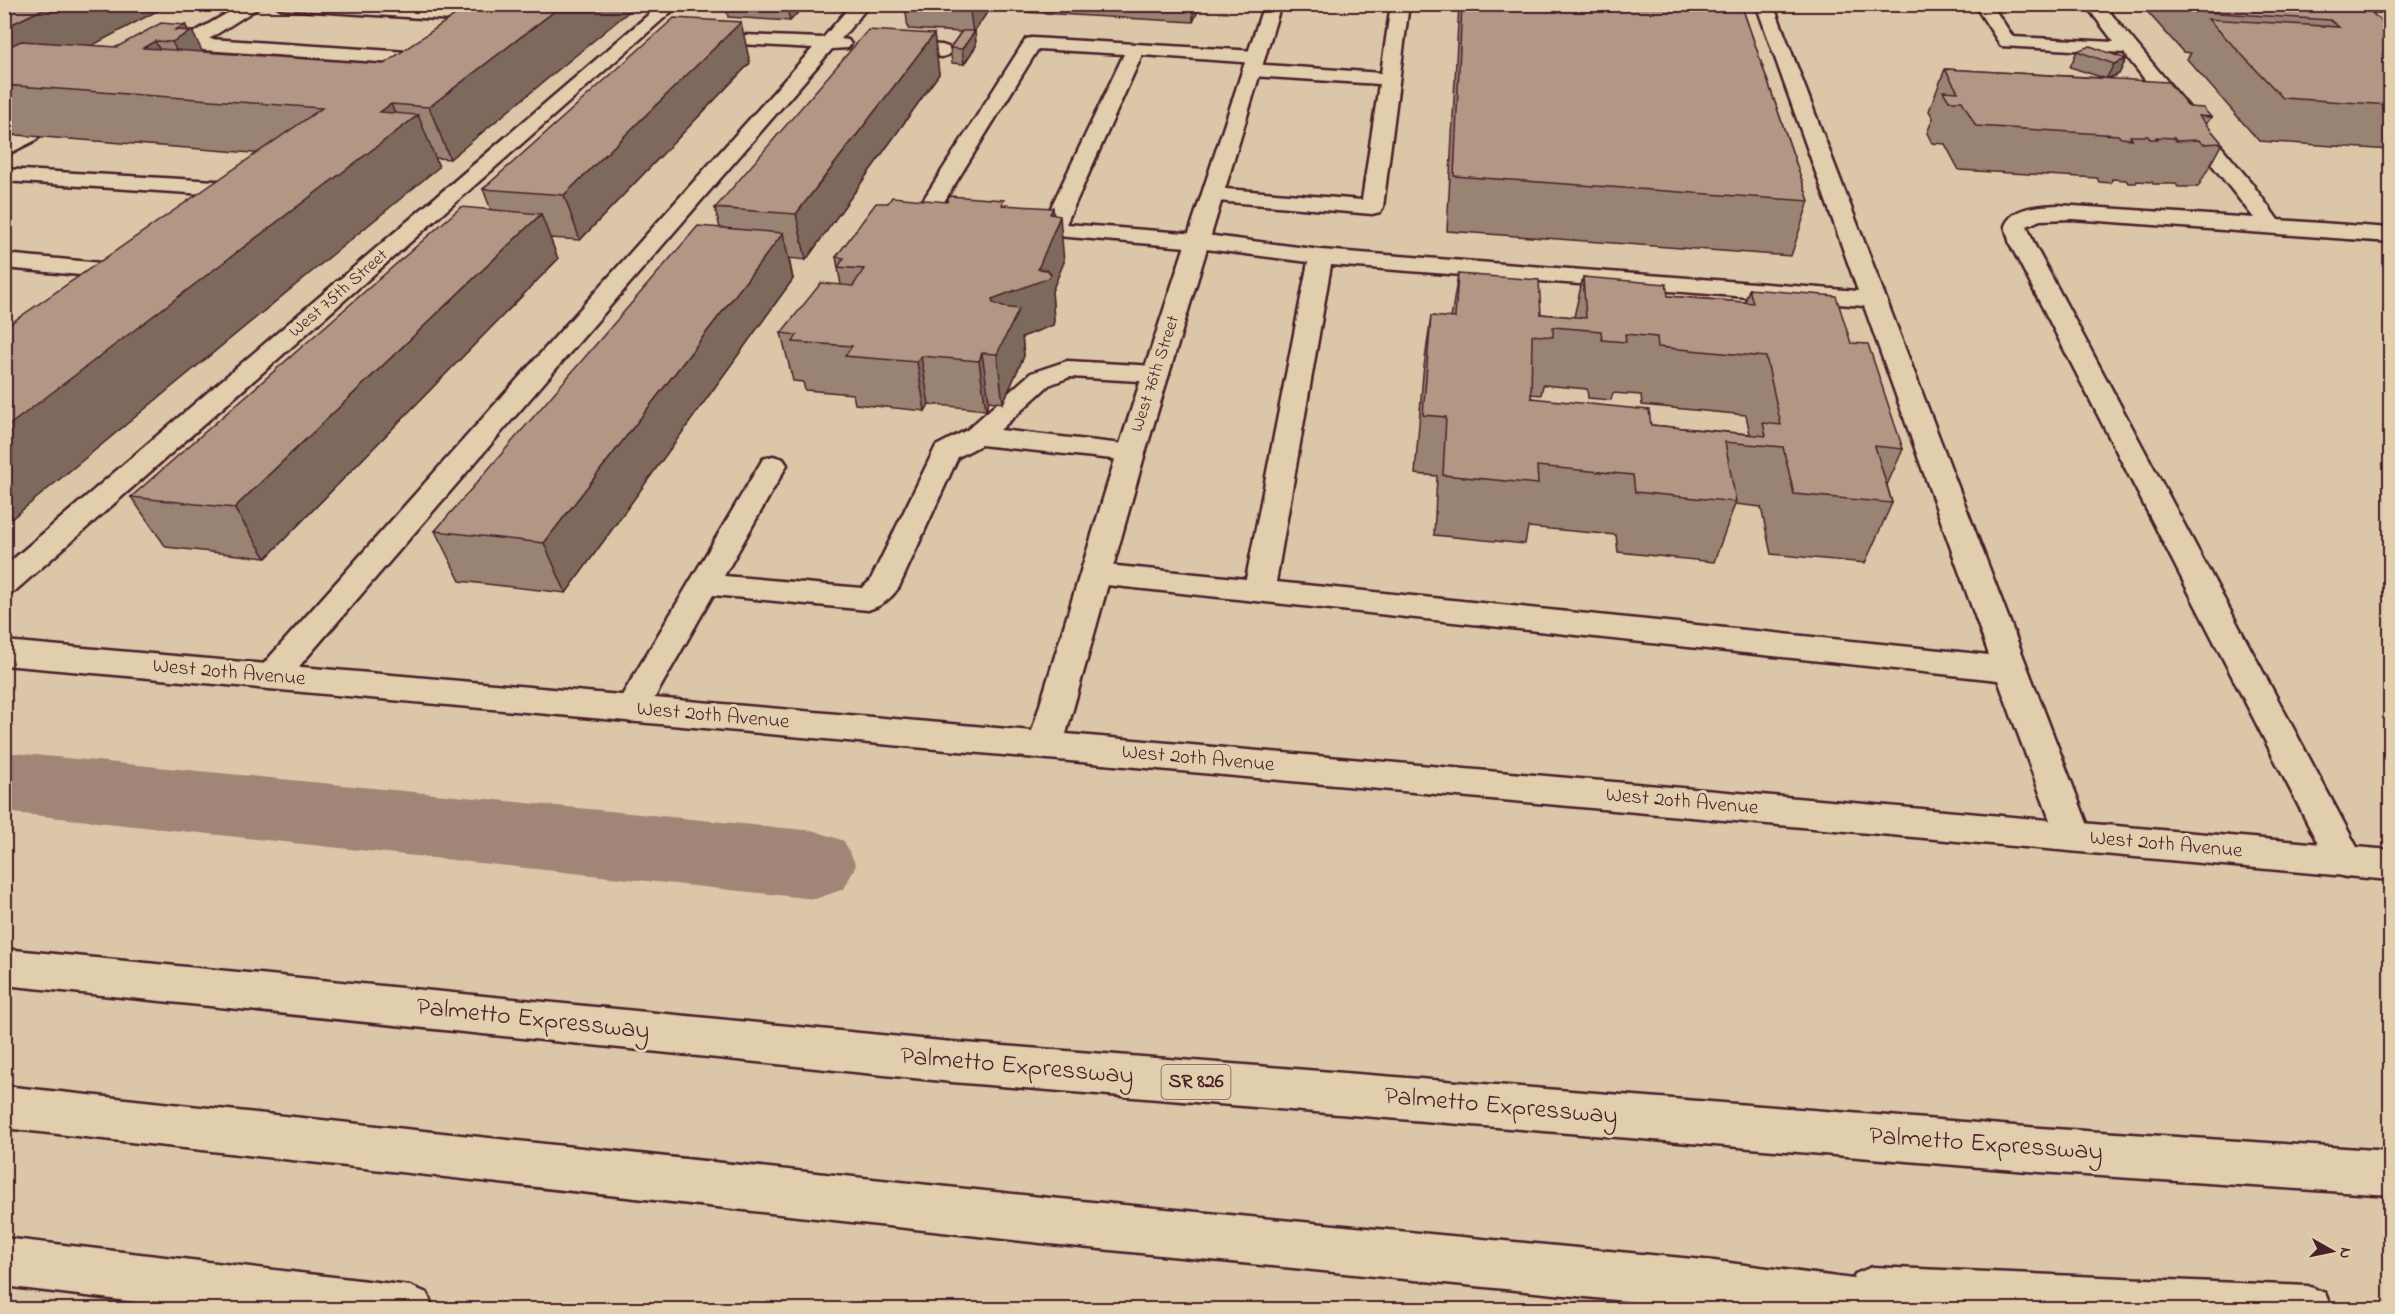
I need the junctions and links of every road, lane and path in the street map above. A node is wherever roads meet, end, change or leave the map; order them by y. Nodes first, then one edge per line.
1 (256, 4) edge
2 (282, 4) edge
3 (672, 4) edge
4 (862, 4) edge
5 (1272, 4) edge
6 (1400, 4) edge
7 (1764, 4) edge
8 (1982, 4) edge
9 (2093, 4) edge
10 (2320, 4) edge
11 (2391, 8) edge
12 (501, 18) edge
13 (721, 38) edge
14 (189, 43) junction
15 (828, 44) junction
16 (2131, 48) junction
17 (1136, 49) junction
18 (942, 51) dead end
19 (170, 54) edge
20 (441, 60) edge
21 (1254, 63) junction
22 (1390, 79) junction
23 (29, 136) edge
24 (4, 150) edge
25 (4, 175) edge
26 (264, 191) edge
27 (1213, 195) junction
28 (969, 223) edge
29 (993, 225) edge
30 (2272, 227) junction
31 (1052, 229) junction
32 (2391, 236) edge
33 (1198, 241) junction
34 (1321, 257) junction
35 (4, 261) edge
36 (141, 273) edge
37 (1874, 299) junction
38 (1156, 374) junction
39 (977, 436) junction
40 (1131, 453) junction
41 (773, 465) dead end
42 (1097, 573) junction
43 (4, 584) edge
44 (702, 584) junction
45 (1259, 590) junction
46 (4, 653) edge
47 (2011, 669) junction
48 (271, 677) junction
49 (631, 709) junction
50 (1045, 745) junction
51 (2073, 836) junction
52 (2346, 862) junction
53 (2391, 865) edge
54 (4, 967) edge
55 (4, 1107) edge
56 (2391, 1173) edge
57 (4, 1262) edge
58 (1714, 1285) junction
59 (410, 1310) edge
60 (1899, 1310) edge
61 (2308, 1310) edge

1 - 14 main road
2 - 12 main road
3 - 43 main road, West 75th Street
4 - 15 main road
5 - 21 main road, West 76th Street
6 - 22 main road
7 - 37 main road
8 - 16 main road
9 - 16 main road
10 - 11 main road
13 - 15 main road
14 - 19 main road
14 - 20 main road
15 - 18 main road
15 - 48 main road
16 - 30 main road
17 - 21 main road
17 - 28 main road
17 - 31 main road
21 - 22 main road
21 - 27 main road, West 76th Street
22 - 27 main road
23 - 24 main road
25 - 26 main road
27 - 33 main road, West 76th Street
29 - 31 main road
30 - 32 main road
30 - 52 main road
31 - 33 main road
33 - 34 main road
33 - 38 main road, West 76th Street
34 - 37 main road
34 - 45 main road
35 - 36 main road
37 - 47 main road
38 - 39 main road
38 - 40 main road, West 76th Street
39 - 40 main road
39 - 44 main road
40 - 42 main road, West 76th Street
41 - 44 main road
42 - 45 main road
42 - 50 main road, West 76th Street
44 - 49 main road
45 - 47 main road
46 - 48 main road, West 20th Avenue
47 - 51 main road
48 - 49 main road, West 20th Avenue
49 - 50 main road, West 20th Avenue
50 - 51 main road, West 20th Avenue
51 - 52 main road, West 20th Avenue
52 - 53 main road, West 20th Avenue
54 - 56 main road, Palmetto Expressway / SR 826
55 - 58 main road
57 - 59 main road
58 - 60 main road
58 - 61 main road

